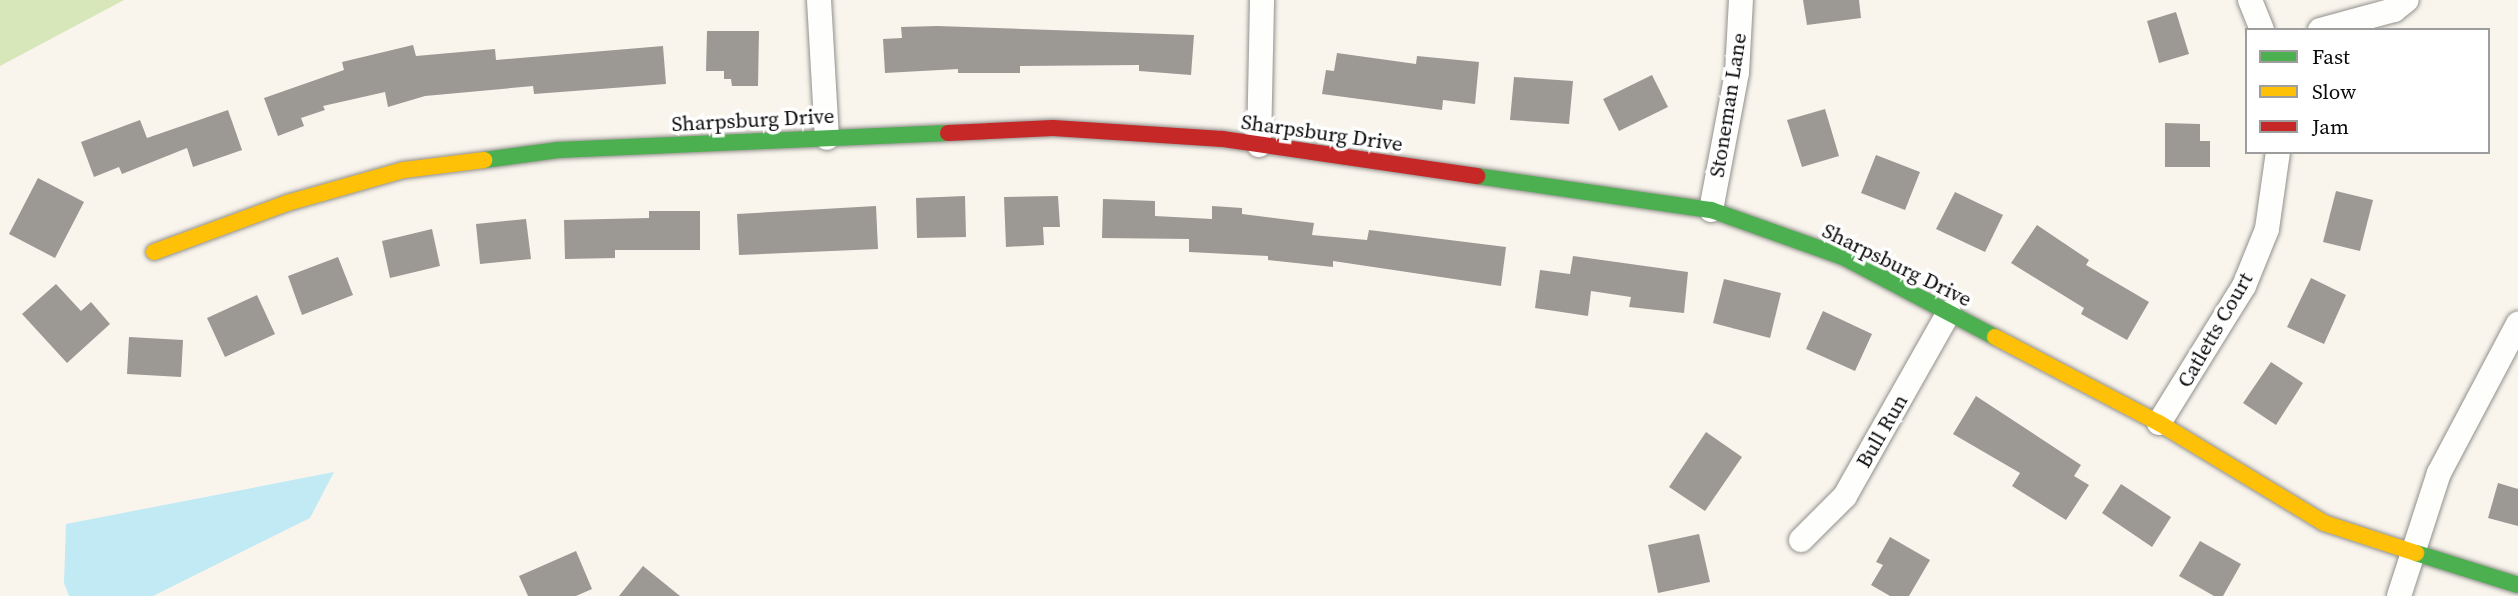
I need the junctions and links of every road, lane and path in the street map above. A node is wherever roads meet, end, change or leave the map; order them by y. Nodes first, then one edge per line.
1 (820, 0) edge
2 (1262, 0) edge
3 (1741, 0) edge
4 (2250, 0) edge
5 (2407, 0) edge
6 (2261, 28) edge
7 (2327, 28) edge
8 (827, 138) junction
9 (1259, 145) junction
10 (2278, 154) edge
11 (1711, 210) junction
12 (154, 252) dead end
13 (1950, 312) junction
14 (2518, 324) edge
15 (2160, 423) junction
16 (1801, 540) dead end
17 (2414, 555) junction
18 (2518, 585) edge
19 (2399, 596) edge

1 - 8 street
2 - 9 street
3 - 11 street, Stoneman Lane
4 - 6 street
5 - 7 street
8 - 9 street, Sharpsburg Drive
8 - 12 street, Sharpsburg Drive
9 - 11 street, Sharpsburg Drive
10 - 15 street, Catletts Court
11 - 13 street, Sharpsburg Drive
13 - 15 street, Sharpsburg Drive
13 - 16 street, Bull Run
14 - 17 street
15 - 17 street, Sharpsburg Drive
17 - 18 street, Sharpsburg Drive
17 - 19 street

